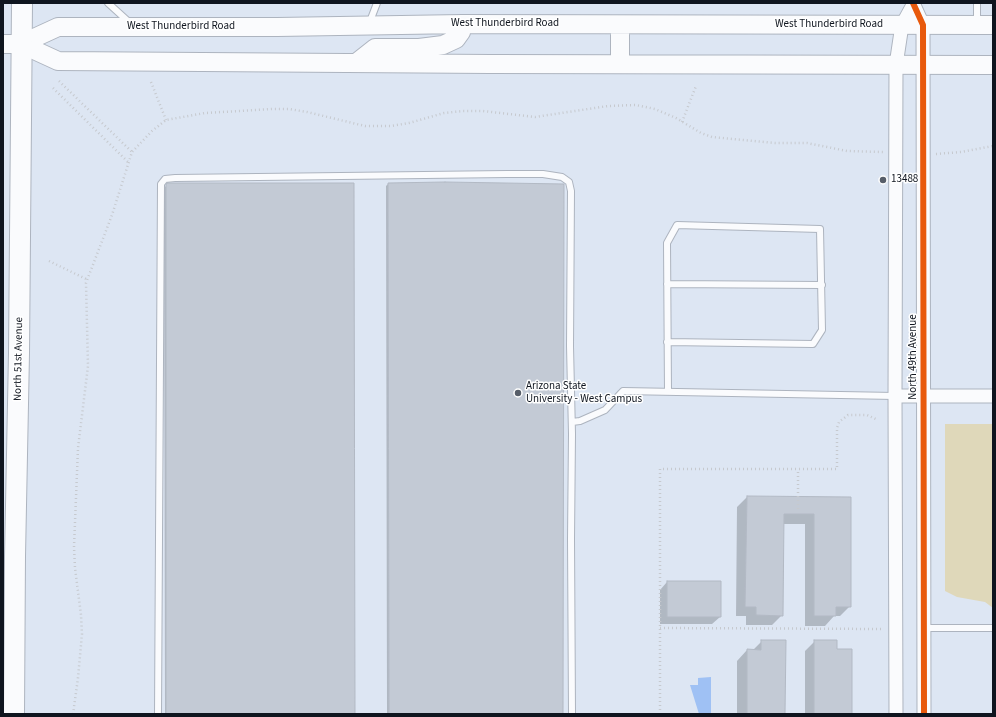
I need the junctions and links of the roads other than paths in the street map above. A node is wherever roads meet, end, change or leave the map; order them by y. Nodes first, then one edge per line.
1 (22, 3) edge
2 (108, 3) edge
3 (377, 3) edge
4 (978, 3) edge
5 (913, 4) edge
6 (463, 24) junction
7 (620, 25) junction
8 (902, 25) junction
9 (923, 25) junction
10 (985, 25) edge
11 (369, 26) junction
12 (134, 27) junction
13 (12, 44) edge
14 (356, 63) junction
15 (620, 64) junction
16 (896, 65) junction
17 (923, 65) junction
18 (993, 65) edge
19 (667, 284) junction
20 (822, 285) junction
21 (668, 342) junction
22 (668, 392) junction
23 (895, 396) junction
24 (924, 396) junction
25 (993, 396) edge
26 (572, 422) junction
27 (924, 628) junction
28 (993, 628) edge
29 (14, 714) edge
30 (158, 714) edge
31 (572, 714) edge
32 (896, 714) edge
33 (924, 714) edge

1 - 13 main road, North 51st Avenue
2 - 12 lane
3 - 11 lane
4 - 10 lane
5 - 8 street, North 49th Avenue
5 - 9 street, North 49th Avenue
6 - 7 main road, West Thunderbird Road
6 - 11 main road, West Thunderbird Road
6 - 14 main road
7 - 8 main road, West Thunderbird Road
7 - 15 main road
8 - 9 main road, West Thunderbird Road
8 - 16 street, North 49th Avenue
9 - 10 main road, West Thunderbird Road
9 - 17 street, North 49th Avenue
11 - 12 main road, West Thunderbird Road
12 - 13 main road, West Thunderbird Road
13 - 14 main road
13 - 29 main road, North 51st Avenue
14 - 15 main road
15 - 16 main road
16 - 17 main road
16 - 23 street, North 49th Avenue
17 - 18 main road
17 - 24 street, North 49th Avenue
19 - 20 lane
19 - 20 lane
19 - 21 lane
20 - 21 lane
21 - 22 lane
22 - 23 lane
22 - 26 lane
23 - 24 street
23 - 32 street, North 49th Avenue
24 - 25 street
24 - 27 street, North 49th Avenue
26 - 30 lane
26 - 31 lane
27 - 28 lane
27 - 33 street, North 49th Avenue

